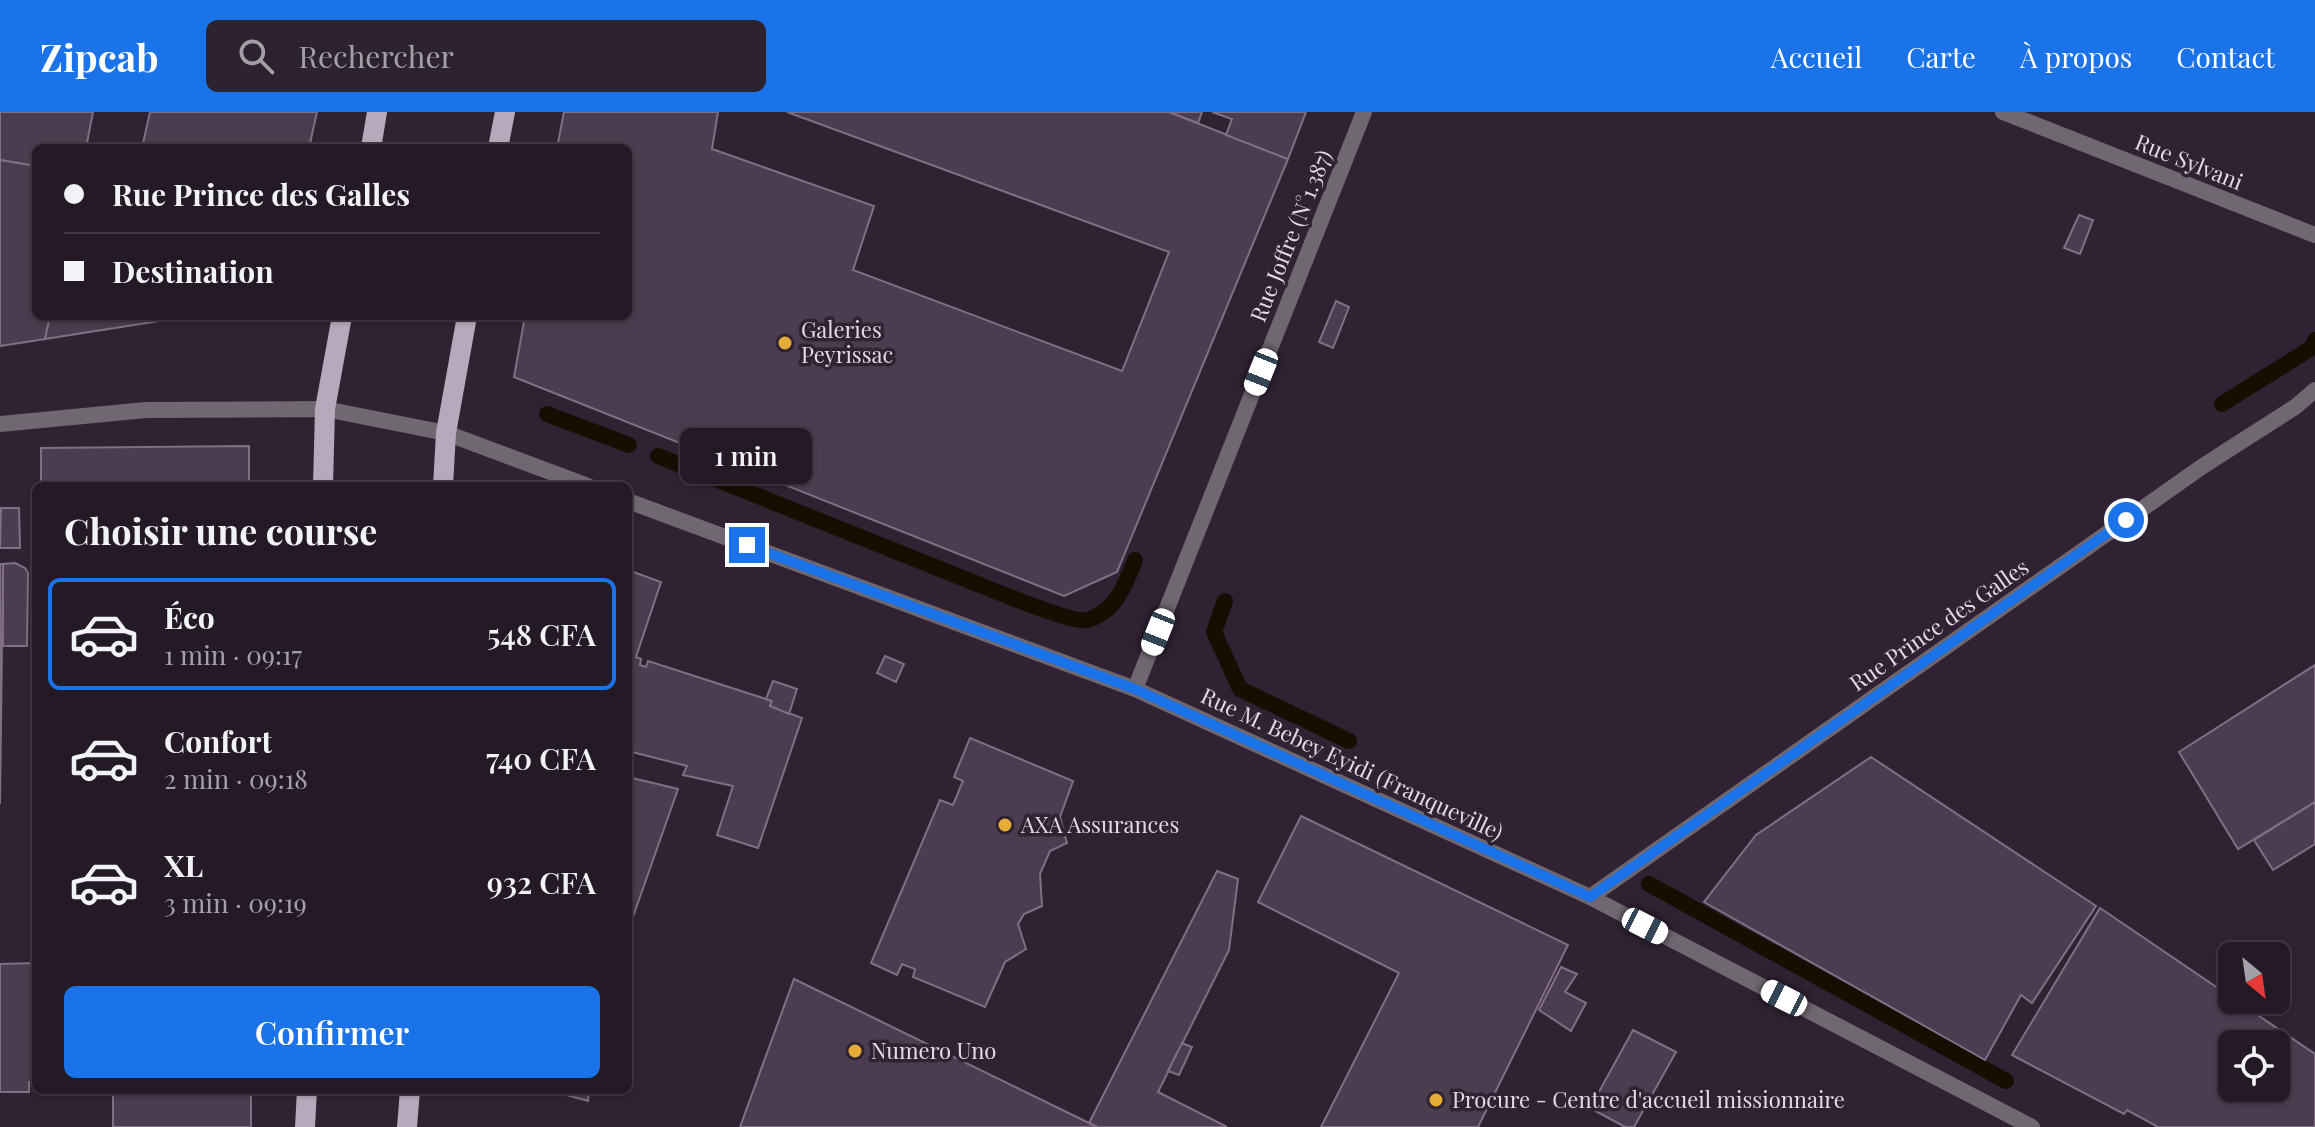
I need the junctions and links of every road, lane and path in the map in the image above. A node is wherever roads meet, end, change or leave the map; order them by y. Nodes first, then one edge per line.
1 (377, 112) edge
2 (505, 112) edge
3 (1364, 112) edge
4 (2003, 112) edge
5 (372, 144) edge
6 (499, 144) edge
7 (2315, 235) edge
8 (341, 320) edge
9 (466, 320) edge
10 (2315, 390) edge
11 (325, 409) junction
12 (0, 424) edge
13 (446, 433) junction
14 (323, 482) edge
15 (443, 482) edge
16 (577, 482) edge
17 (632, 502) edge
18 (1135, 689) junction
19 (1590, 897) junction
20 (307, 1094) edge
21 (410, 1094) edge
22 (305, 1127) edge
23 (407, 1127) edge
24 (2032, 1127) edge

1 - 5 main road
2 - 6 main road
3 - 18 street, Rue Joffre (N°1.387)
4 - 7 street, Rue Sylvani
8 - 11 main road
9 - 13 main road
10 - 19 street, Rue Prince des Galles
11 - 12 street
11 - 13 street
11 - 14 main road
13 - 15 main road
13 - 16 street
17 - 18 street, Rue M. Bebey Eyidi (Franqueville)
18 - 19 street, Rue M. Bebey Eyidi (Franqueville)
19 - 24 street, Rue M. Bebey Eyidi (Franqueville)
20 - 22 main road
21 - 23 main road

